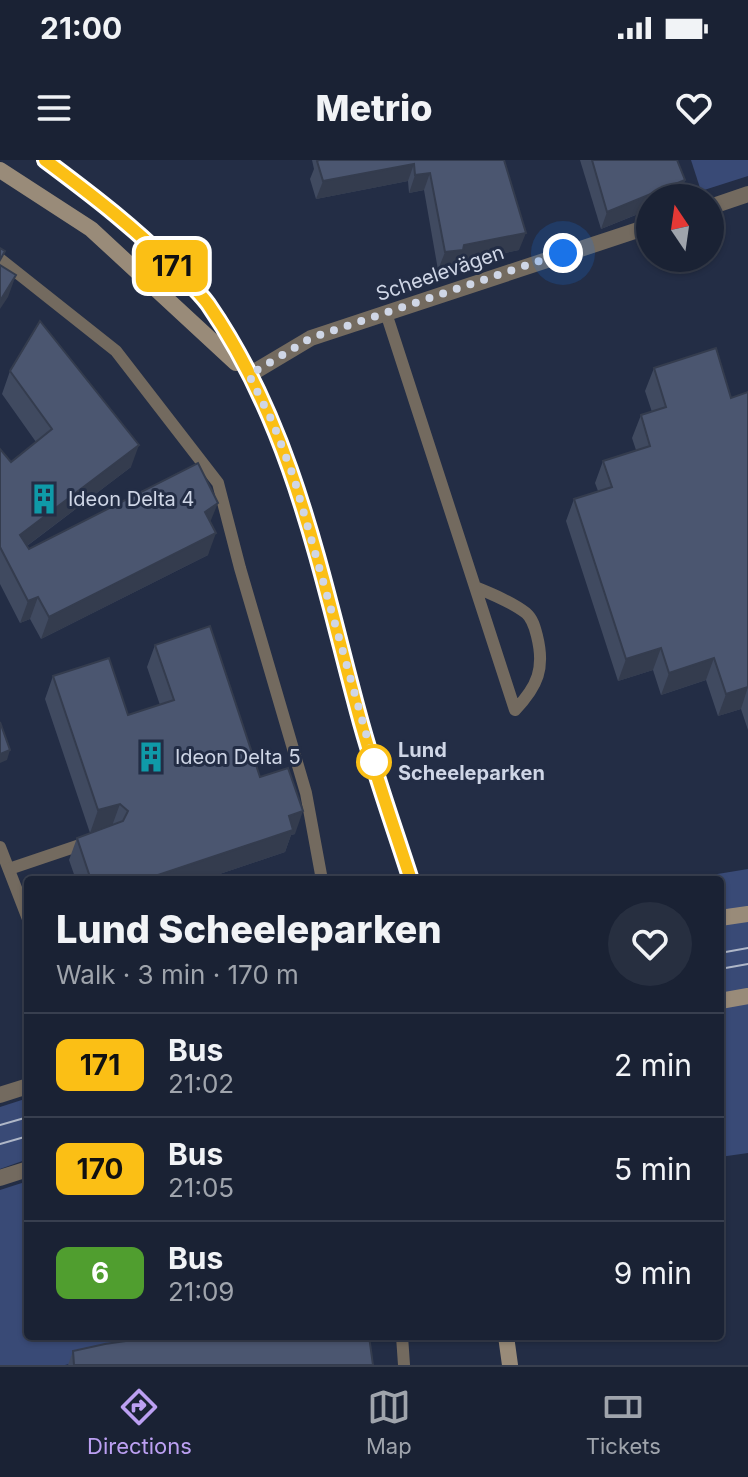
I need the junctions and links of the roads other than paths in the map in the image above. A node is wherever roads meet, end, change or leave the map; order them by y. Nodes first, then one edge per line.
1 (45, 160) edge
2 (0, 170) edge
3 (748, 194) edge
4 (724, 202) edge
5 (636, 231) edge
6 (0, 259) edge
7 (386, 313) junction
8 (249, 375) junction
9 (475, 587) junction
10 (96, 840) edge
11 (0, 847) edge
12 (9, 869) junction
13 (321, 876) edge
14 (410, 876) edge
15 (24, 908) edge
16 (748, 914) edge
17 (724, 917) edge
18 (748, 996) edge
19 (724, 1000) edge
20 (24, 1087) edge
21 (0, 1095) edge
22 (24, 1170) edge
23 (0, 1178) edge
24 (402, 1340) edge
25 (507, 1340) edge
26 (404, 1365) edge
27 (510, 1365) edge

1 - 8 street
2 - 8 street
3 - 4 street
5 - 7 street, Scheelevägen
6 - 13 lane
7 - 8 street, Scheelevägen
7 - 9 lane
8 - 14 street
9 - 9 lane
10 - 12 lane
11 - 12 lane
12 - 15 lane
16 - 17 street
18 - 19 street
20 - 21 street
22 - 23 street
24 - 26 lane
25 - 27 street

